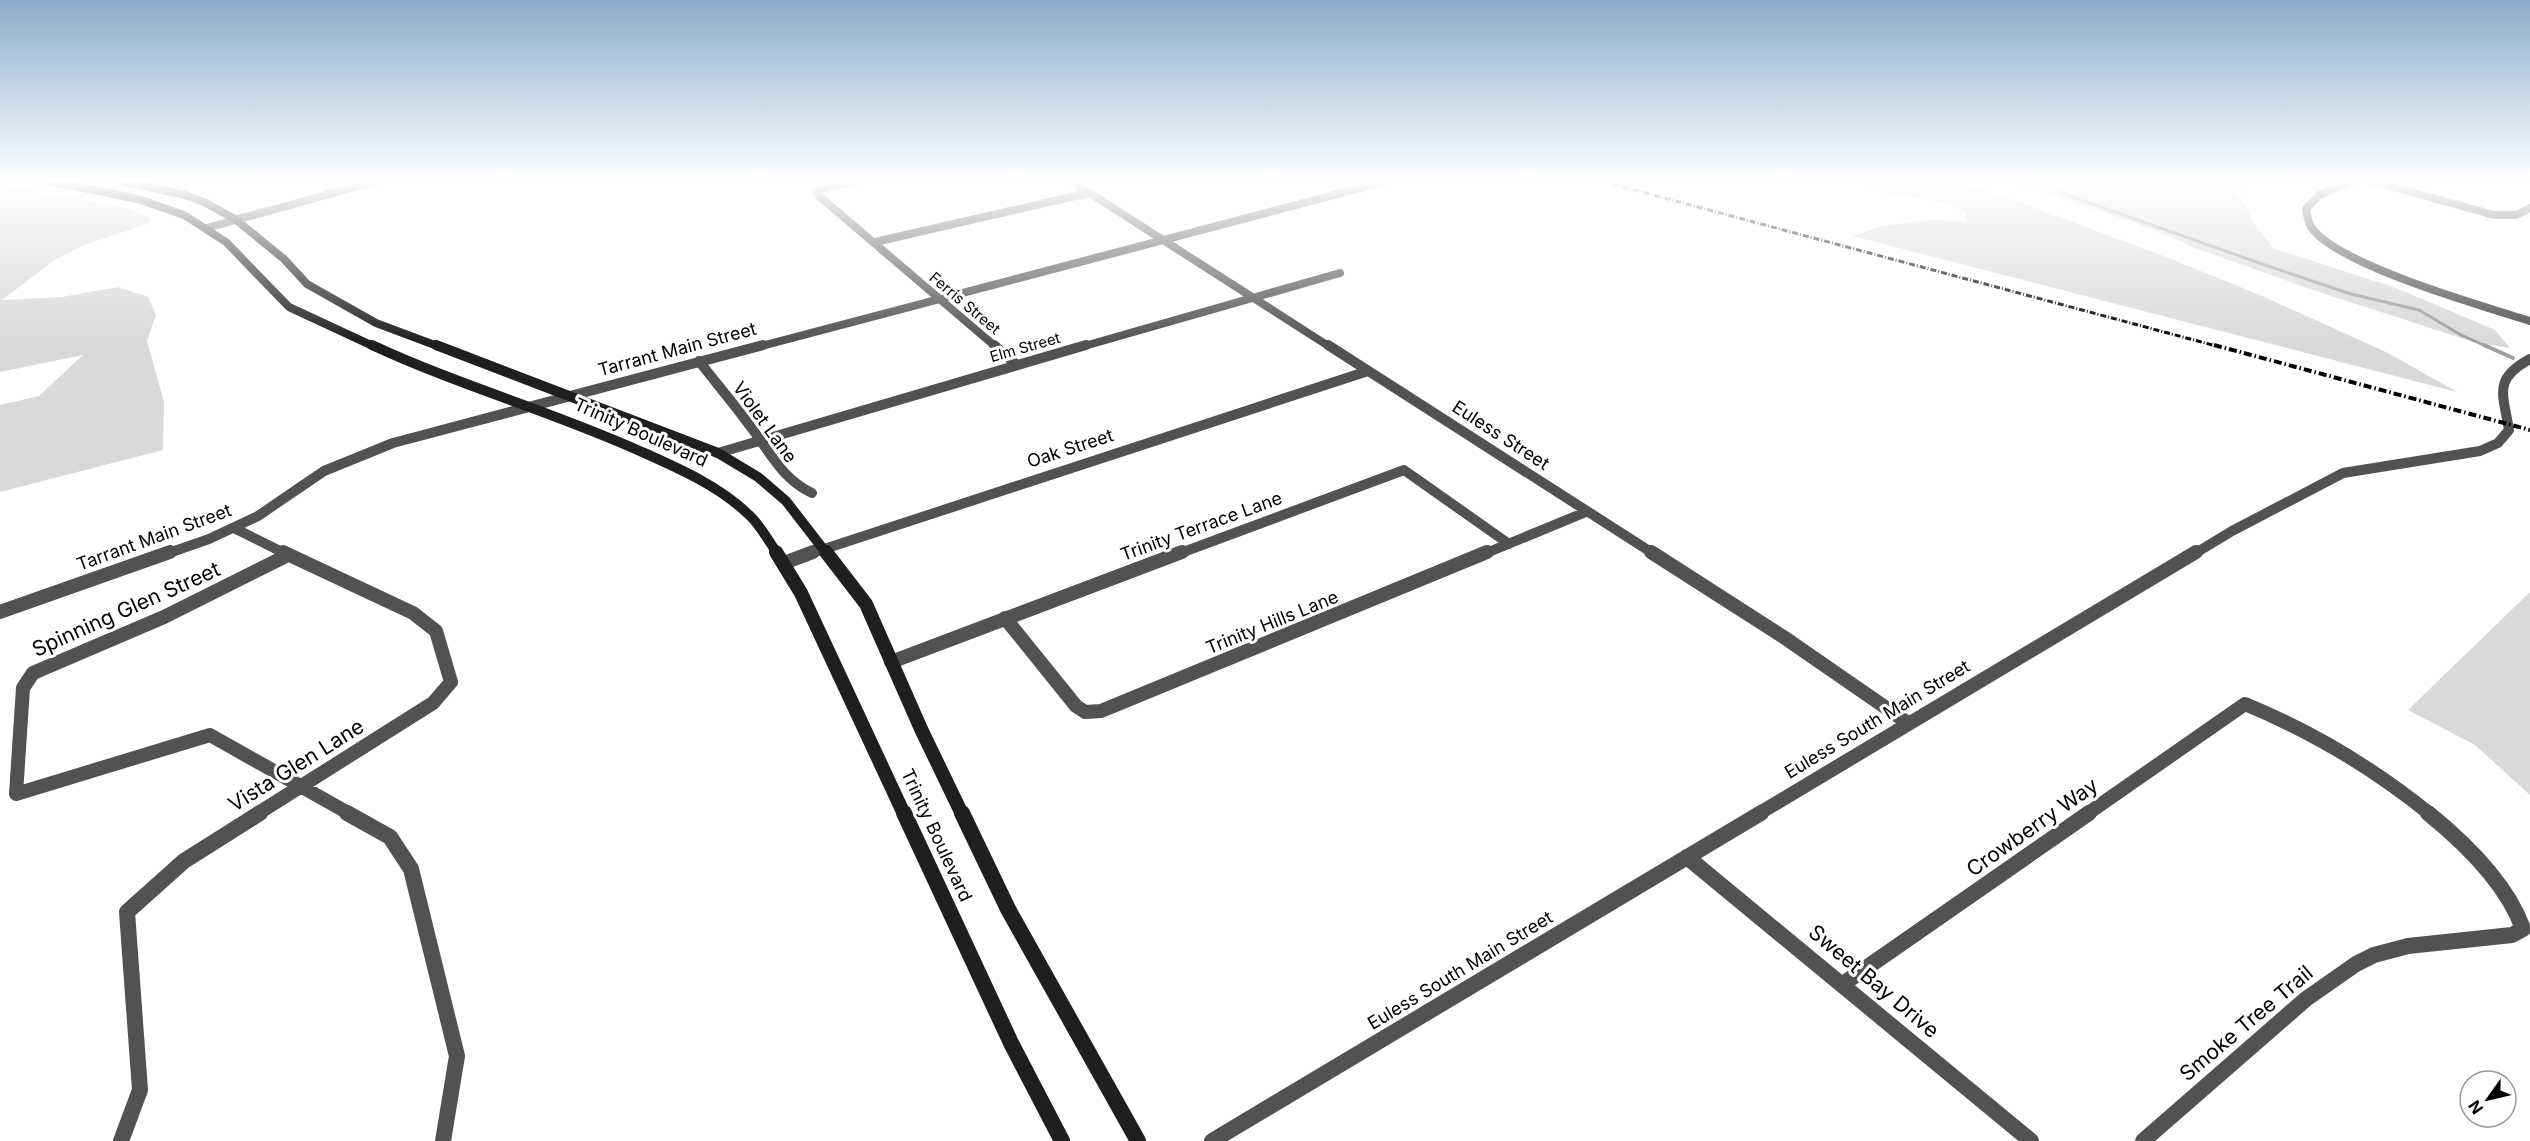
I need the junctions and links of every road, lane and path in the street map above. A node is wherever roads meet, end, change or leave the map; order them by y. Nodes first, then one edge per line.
1 (214, 234) edge
2 (254, 234) edge
3 (866, 234) edge
4 (909, 234) edge
5 (1154, 234) edge
6 (1185, 234) edge
7 (2318, 234) edge
8 (1163, 240) junction
9 (875, 242) junction
10 (1340, 273) dead end
11 (1255, 298) junction
12 (939, 299) junction
13 (2530, 319) edge
14 (2530, 359) edge
15 (699, 362) junction
16 (1017, 364) junction
17 (1368, 371) junction
18 (567, 396) junction
19 (527, 407) junction
20 (760, 439) junction
21 (718, 453) junction
22 (812, 493) dead end
23 (1586, 512) junction
24 (234, 528) junction
25 (1509, 544) junction
26 (823, 547) junction
27 (288, 555) junction
28 (784, 563) junction
29 (0, 612) edge
30 (1005, 618) junction
31 (891, 662) junction
32 (2245, 704) joint
33 (1908, 723) junction
34 (301, 787) junction
35 (1687, 856) junction
36 (1843, 984) junction
37 (121, 1141) edge
38 (443, 1141) edge
39 (1062, 1141) edge
40 (1138, 1141) edge
41 (1212, 1141) edge
42 (2031, 1141) edge
43 (2143, 1141) edge

1 - 19 main road, Trinity Boulevard
2 - 18 main road, Trinity Boulevard
3 - 9 street, Ferris Street
4 - 9 street
5 - 8 street, Euless Street
6 - 8 street, Tarrant Main Street
7 - 13 street
8 - 11 street, Euless Street
8 - 12 street, Tarrant Main Street
9 - 12 street, Ferris Street
10 - 11 street, Elm Street
11 - 16 street, Elm Street
11 - 17 street, Euless Street
12 - 15 street, Tarrant Main Street
12 - 16 street, Ferris Street
14 - 33 street, Euless South Main Street
15 - 18 street, Tarrant Main Street
15 - 20 street, Violet Lane
16 - 20 street, Elm Street
17 - 23 street, Euless Street
17 - 26 street, Oak Street
18 - 19 street, Tarrant Main Street
18 - 21 main road, Trinity Boulevard
19 - 24 street, Tarrant Main Street
19 - 28 main road, Trinity Boulevard
20 - 21 street, Elm Street
20 - 22 street, Violet Lane
21 - 26 main road, Trinity Boulevard
23 - 25 street, Trinity Hills Lane
23 - 33 street, Euless Street
24 - 27 street, Vista Glen Lane
24 - 29 street, Tarrant Main Street
25 - 30 street, Trinity Terrace Lane
25 - 30 street, Trinity Hills Lane
26 - 28 street, Oak Street
26 - 31 main road, Trinity Boulevard
27 - 34 street, Vista Glen Lane
27 - 34 street, Spinning Glen Street
28 - 39 main road, Trinity Boulevard
30 - 31 street, Trinity Terrace Lane
31 - 40 main road, Trinity Boulevard
32 - 36 street, Crowberry Way
32 - 43 street, Smoke Tree Trail
33 - 35 street, Euless South Main Street
34 - 37 street, Vista Glen Lane
34 - 38 street, Spinning Glen Street
35 - 36 street, Sweet Bay Drive
35 - 41 street, Euless South Main Street
36 - 42 street, Sweet Bay Drive

